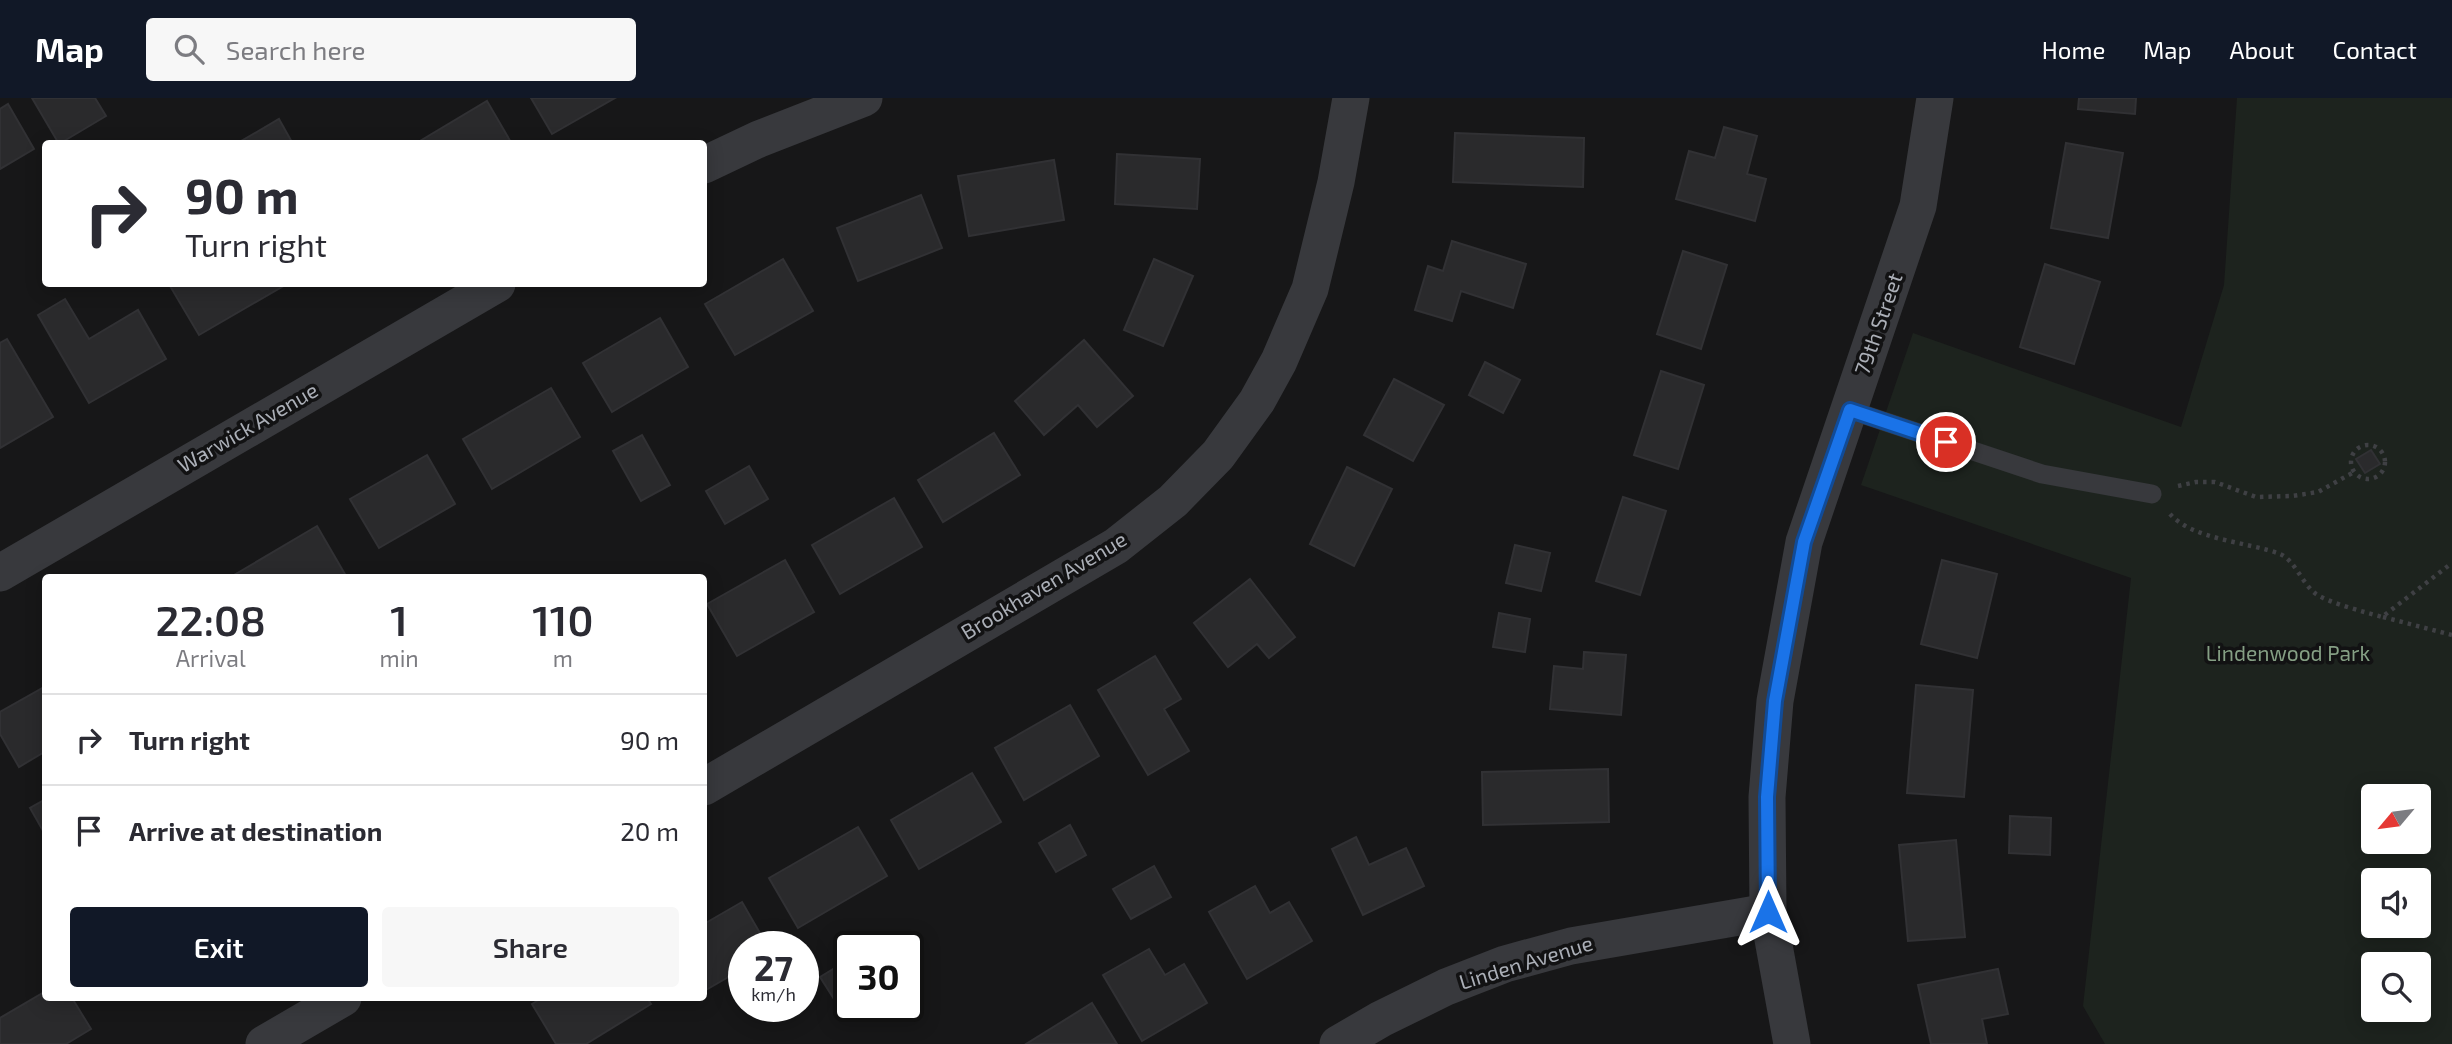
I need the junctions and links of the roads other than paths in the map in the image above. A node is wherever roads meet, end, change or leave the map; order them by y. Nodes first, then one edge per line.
1 (864, 98) edge
2 (1351, 98) edge
3 (1935, 98) edge
4 (707, 164) edge
5 (492, 287) edge
6 (1850, 410) junction
7 (2152, 494) road end
8 (0, 573) edge
9 (707, 785) edge
10 (1768, 912) junction
11 (338, 1001) edge
12 (264, 1044) edge
13 (1338, 1044) edge
14 (1792, 1044) edge

1 - 4 street
2 - 9 street, Brookhaven Avenue
3 - 6 street, 79th Street
5 - 8 street, Warwick Avenue
6 - 7 lane
6 - 10 street, 79th Street
10 - 13 street, Linden Avenue
10 - 14 street, 79th Street
11 - 12 street

